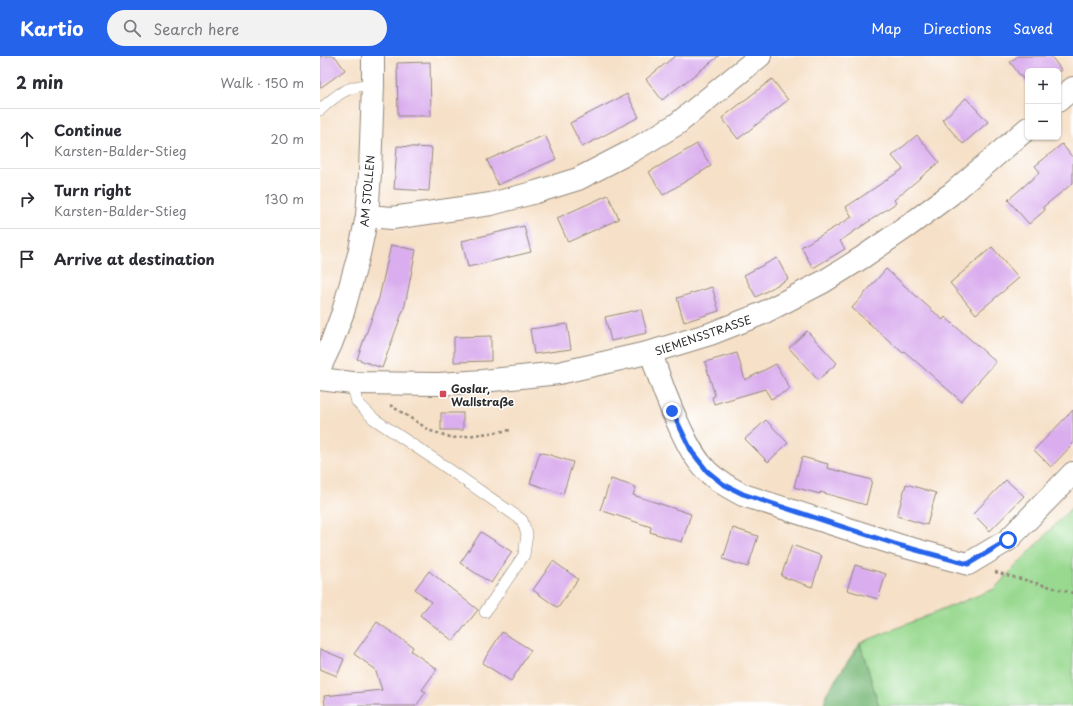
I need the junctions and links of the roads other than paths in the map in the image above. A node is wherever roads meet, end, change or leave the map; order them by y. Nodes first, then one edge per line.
1 (373, 56) edge
2 (760, 56) edge
3 (373, 84) junction
4 (1073, 88) edge
5 (1061, 99) edge
6 (320, 110) edge
7 (1025, 131) edge
8 (367, 216) junction
9 (651, 352) junction
10 (320, 367) edge
11 (320, 379) edge
12 (352, 383) junction
13 (1073, 473) edge
14 (485, 612) dead end

1 - 3 street, AM STOLLEN
2 - 8 street
3 - 6 lane
3 - 8 street, AM STOLLEN
4 - 5 street
7 - 9 street, SIEMENSSTRASSE
8 - 10 street, AM STOLLEN
9 - 12 street, SIEMENSSTRASSE
9 - 13 street
11 - 12 street, SIEMENSSTRASSE
12 - 14 lane

